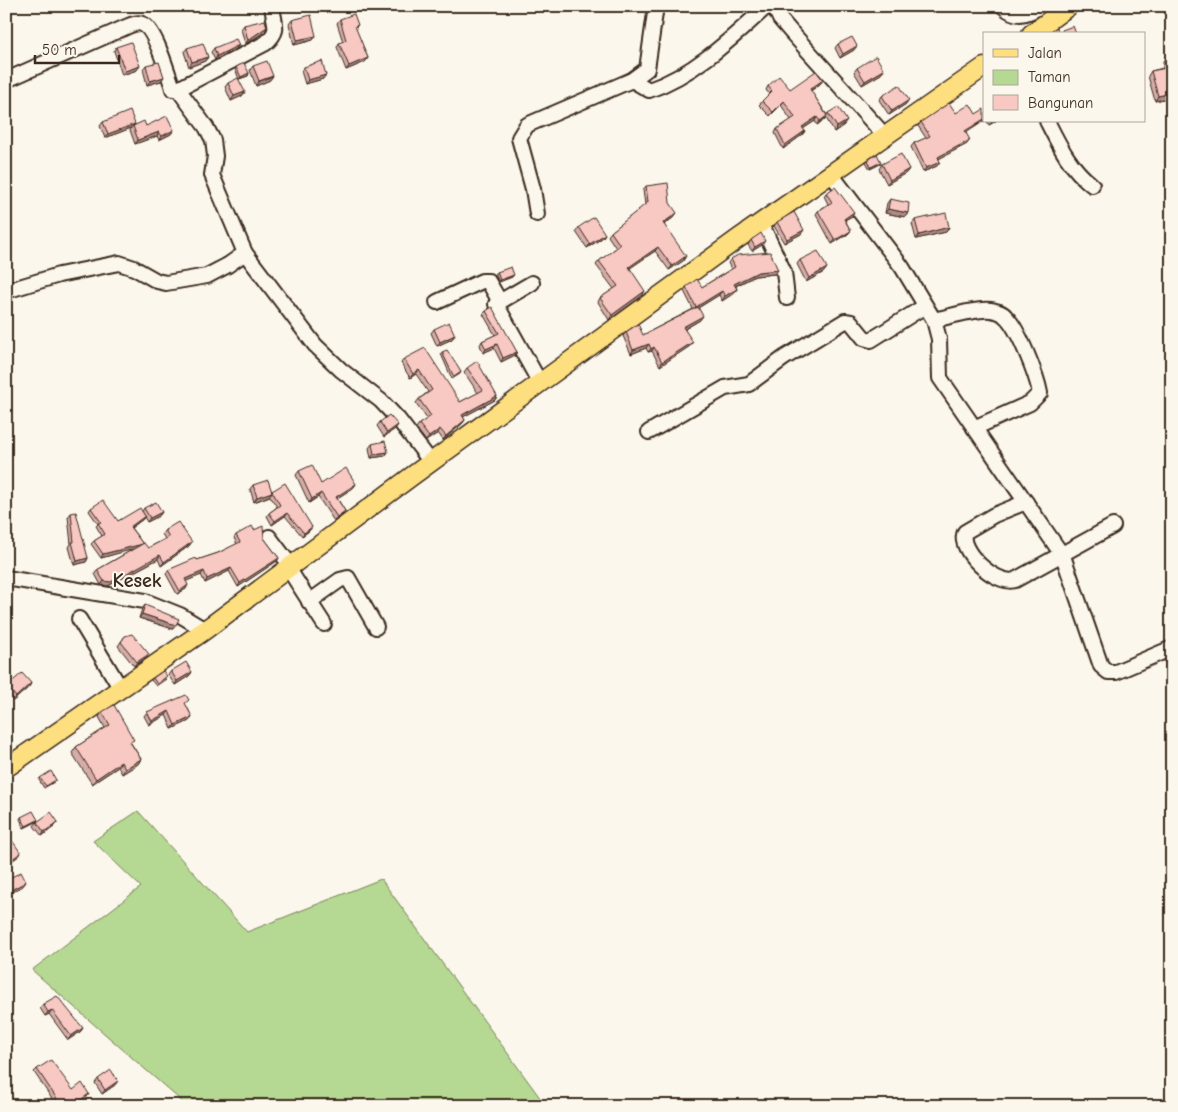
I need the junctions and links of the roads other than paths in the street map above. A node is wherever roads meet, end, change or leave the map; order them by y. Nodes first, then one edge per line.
1 (272, 6) edge
2 (656, 6) edge
3 (767, 6) edge
4 (774, 6) edge
5 (1003, 6) edge
6 (1040, 6) edge
7 (1069, 6) edge
8 (1034, 32) edge
9 (983, 68) edge
10 (11, 78) dead end
11 (632, 80) junction
12 (178, 89) junction
13 (1048, 122) edge
14 (886, 137) junction
15 (831, 174) junction
16 (1092, 185) dead end
17 (538, 214) dead end
18 (761, 223) junction
19 (245, 253) junction
20 (532, 283) dead end
21 (6, 291) edge
22 (787, 298) dead end
23 (499, 300) junction
24 (437, 302) dead end
25 (925, 306) junction
26 (934, 320) junction
27 (540, 383) junction
28 (974, 428) junction
29 (649, 432) dead end
30 (431, 462) junction
31 (1026, 502) junction
32 (1113, 526) dead end
33 (269, 537) dead end
34 (1063, 556) junction
35 (289, 567) junction
36 (6, 578) edge
37 (309, 602) junction
38 (79, 619) dead end
39 (324, 624) dead end
40 (376, 627) dead end
41 (206, 630) junction
42 (1172, 648) edge
43 (121, 689) junction
44 (6, 768) edge

1 - 12 street
2 - 11 street
3 - 11 street
4 - 14 street
5 - 6 street
7 - 8 main road
9 - 14 main road
10 - 12 street
11 - 17 street
12 - 19 street
13 - 16 street
14 - 15 main road
15 - 18 main road
15 - 25 street
18 - 22 street
18 - 27 main road
19 - 21 street
19 - 30 street
20 - 23 street
23 - 24 street
23 - 27 street
25 - 26 street
25 - 29 street
26 - 28 street
26 - 28 street
27 - 30 main road
28 - 31 street
30 - 35 main road
31 - 34 street
31 - 34 street
32 - 34 street
33 - 35 street
34 - 42 street
35 - 37 street
35 - 41 main road
36 - 41 street
37 - 39 street
37 - 40 street
38 - 43 street
41 - 43 main road
43 - 44 main road

